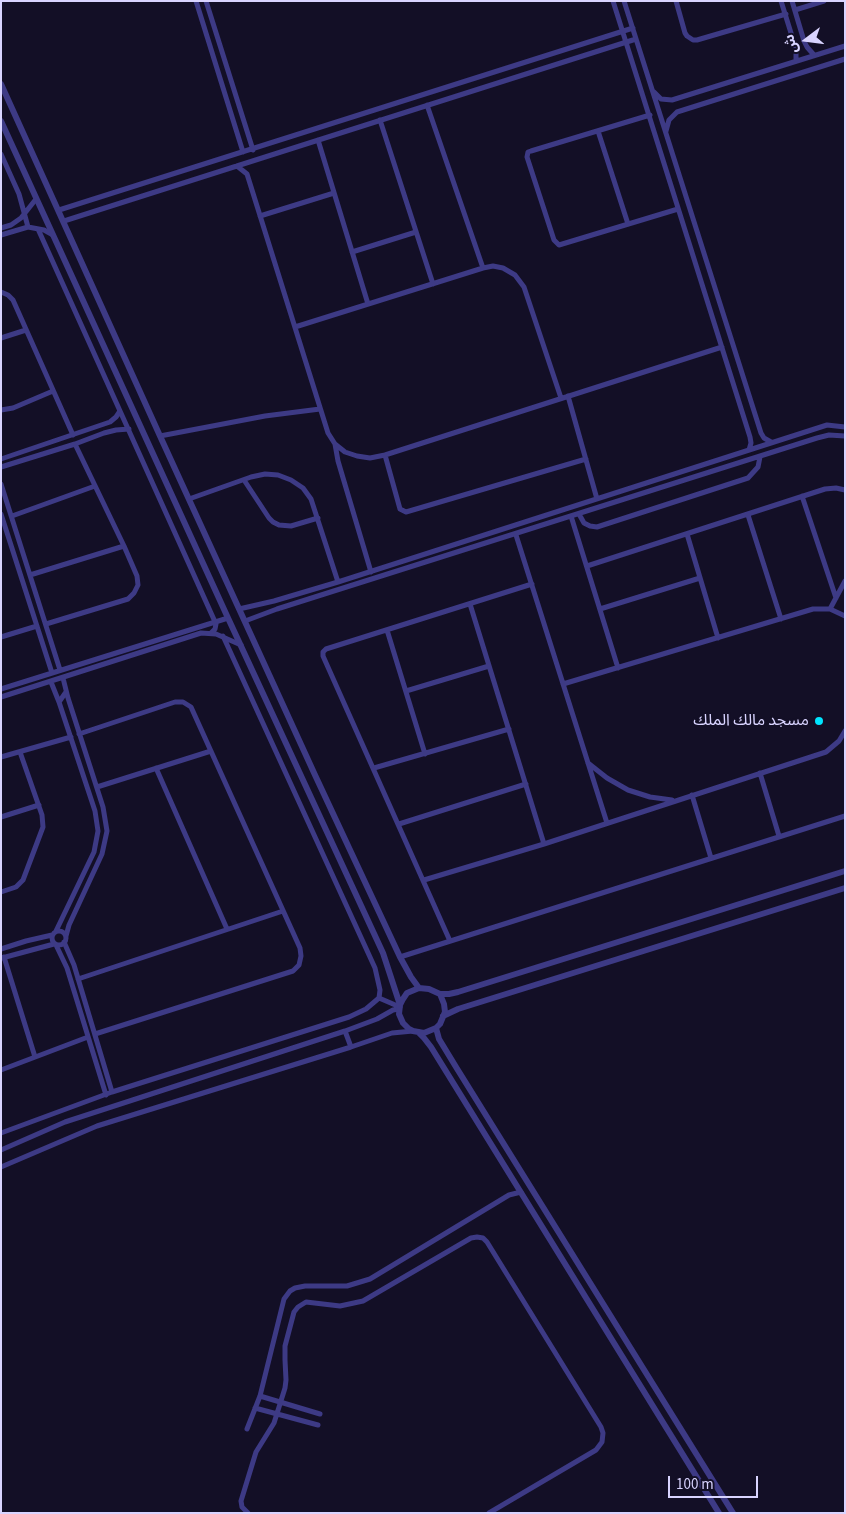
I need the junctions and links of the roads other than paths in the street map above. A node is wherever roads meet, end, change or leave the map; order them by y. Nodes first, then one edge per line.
1 (196, 1) edge
2 (206, 1) edge
3 (612, 1) edge
4 (624, 1) edge
5 (676, 1) edge
6 (782, 1) edge
7 (792, 1) edge
8 (824, 1) edge
9 (795, 10) junction
10 (786, 14) junction
11 (632, 28) junction
12 (623, 31) junction
13 (636, 39) junction
14 (804, 41) junction
15 (626, 42) junction
16 (795, 44) junction
17 (845, 46) edge
18 (221, 49) junction
19 (212, 52) junction
20 (814, 56) junction
21 (845, 59) edge
22 (796, 61) junction
23 (459, 83) junction
24 (725, 83) junction
25 (1, 84) edge
26 (653, 91) junction
27 (462, 93) junction
28 (729, 96) junction
29 (427, 104) junction
30 (650, 115) junction
31 (380, 120) junction
32 (1, 121) edge
33 (598, 131) junction
34 (666, 132) junction
35 (318, 140) junction
36 (252, 150) junction
37 (243, 152) junction
38 (1, 154) edge
39 (250, 162) junction
40 (237, 166) junction
41 (196, 167) junction
42 (247, 174) junction
43 (199, 177) junction
44 (334, 193) junction
45 (36, 199) junction
46 (678, 209) junction
47 (59, 210) junction
48 (25, 214) junction
49 (260, 216) junction
50 (64, 221) junction
51 (628, 224) junction
52 (28, 227) junction
53 (1, 228) edge
54 (38, 228) junction
55 (416, 232) junction
56 (53, 234) junction
57 (1, 235) edge
58 (352, 252) junction
59 (484, 268) junction
60 (434, 284) junction
61 (1, 292) edge
62 (368, 304) junction
63 (295, 327) junction
64 (26, 330) junction
65 (1, 338) edge
66 (722, 347) junction
67 (54, 391) junction
68 (568, 396) junction
69 (560, 398) junction
70 (320, 409) junction
71 (1, 410) edge
72 (120, 411) junction
73 (110, 422) junction
74 (845, 427) edge
75 (129, 429) junction
76 (113, 431) junction
77 (73, 435) junction
78 (160, 436) junction
79 (845, 436) edge
80 (772, 443) junction
81 (75, 444) junction
82 (336, 444) junction
83 (164, 446) junction
84 (32, 449) junction
85 (152, 450) junction
86 (749, 450) junction
87 (385, 455) junction
88 (34, 456) junction
89 (760, 457) junction
90 (1, 459) edge
91 (586, 459) junction
92 (1, 468) edge
93 (244, 480) junction
94 (1, 484) edge
95 (95, 486) junction
96 (845, 490) edge
97 (622, 492) junction
98 (802, 496) junction
99 (189, 499) junction
100 (598, 499) junction
101 (624, 500) junction
102 (1, 514) edge
103 (579, 514) junction
104 (748, 515) junction
105 (12, 516) junction
106 (571, 516) junction
107 (318, 518) junction
108 (687, 534) junction
109 (516, 535) junction
110 (124, 546) junction
111 (587, 566) junction
112 (371, 572) junction
113 (30, 575) junction
114 (700, 578) junction
115 (338, 582) junction
116 (845, 582) edge
117 (532, 584) junction
118 (836, 598) junction
119 (274, 601) junction
120 (470, 604) junction
121 (239, 609) junction
122 (277, 609) junction
123 (600, 609) junction
124 (830, 609) junction
125 (845, 616) edge
126 (228, 618) junction
127 (782, 619) junction
128 (214, 621) junction
129 (244, 621) junction
130 (46, 624) junction
131 (37, 626) junction
132 (387, 630) junction
133 (211, 633) junction
134 (223, 636) junction
135 (1, 637) edge
136 (718, 638) junction
137 (241, 645) junction
138 (112, 654) junction
139 (115, 661) junction
140 (489, 666) junction
141 (618, 668) junction
142 (60, 670) junction
143 (52, 673) junction
144 (63, 678) junction
145 (51, 682) junction
146 (563, 684) junction
147 (1, 689) edge
148 (66, 692) junction
149 (406, 692) junction
150 (1, 698) edge
151 (59, 702) junction
152 (509, 729) junction
153 (845, 730) edge
154 (79, 734) junction
155 (71, 737) junction
156 (210, 750) junction
157 (20, 752) junction
158 (425, 754) junction
159 (1, 757) edge
160 (588, 763) junction
161 (156, 768) junction
162 (374, 768) junction
163 (760, 773) junction
164 (526, 784) junction
165 (97, 787) junction
166 (692, 795) junction
167 (674, 800) junction
168 (39, 805) junction
169 (845, 816) edge
170 (1, 817) edge
171 (607, 823) junction
172 (399, 824) junction
173 (779, 836) junction
174 (544, 844) junction
175 (711, 858) junction
176 (845, 871) edge
177 (424, 880) junction
178 (845, 888) edge
179 (1, 892) edge
180 (283, 911) junction
181 (227, 929) junction
182 (56, 931) junction
183 (52, 935) junction
184 (65, 939) junction
185 (450, 941) junction
186 (55, 944) junction
187 (1, 949) edge
188 (400, 957) junction
189 (3, 958) edge
190 (78, 979) junction
191 (419, 988) junction
192 (440, 994) junction
193 (379, 998) junction
194 (400, 1007) junction
195 (443, 1016) junction
196 (436, 1028) junction
197 (346, 1031) junction
198 (416, 1032) junction
199 (95, 1034) junction
200 (88, 1037) junction
201 (351, 1047) junction
202 (35, 1057) junction
203 (456, 1067) junction
204 (1, 1070) edge
205 (447, 1074) junction
206 (112, 1092) junction
207 (106, 1095) junction
208 (1, 1132) edge
209 (1, 1150) edge
210 (1, 1167) edge
211 (521, 1192) junction
212 (588, 1279) junction
213 (578, 1286) junction
214 (260, 1396) junction
215 (280, 1403) junction
216 (255, 1408) junction
217 (277, 1414) junction
218 (320, 1414) dead end
219 (318, 1425) dead end
220 (247, 1429) dead end
221 (248, 1513) edge
222 (489, 1513) edge
223 (719, 1513) edge
224 (733, 1513) edge

1 - 19 street
2 - 18 street
3 - 12 street
4 - 11 street
5 - 10 street
6 - 10 street
7 - 9 street
8 - 9 street
9 - 14 street
10 - 16 street
11 - 12 street
11 - 13 street
12 - 15 street
12 - 23 street
13 - 15 street
13 - 26 street
14 - 16 street
14 - 20 street
15 - 27 street
15 - 30 street
16 - 22 street
17 - 20 street
18 - 19 street
18 - 36 street
19 - 37 street
20 - 22 street
21 - 28 street
22 - 24 street
23 - 27 street
23 - 36 street
24 - 26 street
24 - 28 street
25 - 47 street
26 - 34 street
27 - 29 street
28 - 34 street
29 - 31 street
29 - 59 street
30 - 33 street
30 - 46 street
31 - 35 street
31 - 55 street
32 - 45 street
33 - 51 street
33 - 51 street
34 - 80 street
35 - 39 street
35 - 44 street
36 - 37 street
37 - 41 street
38 - 48 street
39 - 40 street
39 - 42 street
40 - 42 street
40 - 43 street
41 - 43 street
41 - 47 street
42 - 49 street
43 - 50 street
44 - 49 street
44 - 58 street
45 - 48 street
45 - 56 street
46 - 51 street
46 - 66 street
47 - 50 street
48 - 52 street
48 - 53 street
49 - 63 street
50 - 78 street
52 - 54 street
52 - 57 street
54 - 56 street
54 - 72 street
55 - 58 street
55 - 60 street
56 - 85 street
58 - 62 street
59 - 60 street
59 - 69 street
60 - 62 street
61 - 64 street
62 - 63 street
63 - 70 street
64 - 65 street
64 - 67 street
66 - 68 street
66 - 86 street
67 - 71 street
67 - 77 street
68 - 69 street
68 - 91 street
69 - 87 street
70 - 78 street
70 - 82 street
72 - 73 street
72 - 75 street
73 - 76 street
73 - 77 street
74 - 80 street
75 - 76 street
75 - 128 street
76 - 81 street
77 - 84 street
78 - 83 street
79 - 89 street
80 - 86 street
81 - 88 street
81 - 95 street
82 - 87 street
82 - 112 street
83 - 85 street
83 - 99 street
84 - 88 street
84 - 90 street
85 - 126 street
86 - 97 street
87 - 91 street
88 - 92 street
89 - 101 street
89 - 103 street
91 - 100 street
93 - 99 street
93 - 107 street
93 - 107 street
94 - 105 street
95 - 105 street
95 - 110 street
96 - 98 street
97 - 100 street
97 - 101 street
98 - 104 street
98 - 118 street
99 - 121 street
100 - 112 street
101 - 103 street
102 - 131 street
103 - 106 street
104 - 108 street
104 - 127 street
105 - 113 street
106 - 109 street
106 - 111 street
107 - 115 street
108 - 111 street
108 - 114 street
109 - 117 street
109 - 122 street
110 - 113 street
110 - 130 street
111 - 123 street
112 - 115 street
113 - 130 street
114 - 123 street
114 - 136 street
115 - 119 street
116 - 118 street
117 - 120 street
117 - 146 street
118 - 124 street
119 - 121 street
119 - 122 street
120 - 132 street
120 - 140 street
121 - 129 street
122 - 129 street
123 - 141 street
124 - 125 street
124 - 127 street
126 - 128 street
126 - 137 street
127 - 136 street
128 - 133 street
128 - 138 street
129 - 188 street
130 - 142 street
131 - 135 street
131 - 143 street
132 - 149 street
132 - 162 street
133 - 134 street
133 - 139 street
134 - 137 street
134 - 193 street
136 - 141 street
137 - 194 street
138 - 139 street
138 - 142 street
139 - 144 street
140 - 149 street
140 - 152 street
141 - 146 street
142 - 143 street
143 - 147 street
144 - 145 street
144 - 148 street
145 - 150 street
145 - 151 street
146 - 160 street
148 - 151 street
148 - 154 street
149 - 158 street
151 - 155 street
152 - 158 street
152 - 164 street
153 - 163 street
154 - 156 street
154 - 165 street
155 - 157 street
155 - 182 street
156 - 161 street
156 - 180 street
157 - 159 street
157 - 168 street
158 - 162 street
160 - 167 street
160 - 171 street
161 - 165 street
161 - 181 street
162 - 172 street
163 - 166 street
163 - 173 street
164 - 172 street
164 - 174 street
165 - 184 street
166 - 167 street
166 - 175 street
167 - 171 street
168 - 170 street
168 - 179 street
169 - 173 street
171 - 174 street
172 - 177 street
173 - 175 street
174 - 177 street
175 - 185 street
176 - 192 street
177 - 185 street
178 - 195 street
180 - 181 street
180 - 199 street
181 - 190 street
182 - 183 street
182 - 184 street
183 - 186 street
183 - 187 street
184 - 186 street
184 - 190 street
185 - 188 street
186 - 189 street
186 - 200 street
188 - 191 street
189 - 202 street
190 - 199 street
191 - 192 street
191 - 194 street
192 - 195 street
193 - 194 street
193 - 206 street
194 - 197 street
194 - 198 street
195 - 196 street
196 - 198 street
196 - 203 street
197 - 201 street
197 - 209 street
198 - 201 street
198 - 205 street
199 - 206 street
200 - 202 street
200 - 207 street
201 - 210 street
202 - 204 street
203 - 205 street
203 - 212 street
205 - 211 street
206 - 207 street
207 - 208 street
211 - 213 street
211 - 214 street
212 - 213 street
212 - 224 street
213 - 223 street
214 - 215 street
214 - 216 street
215 - 217 street
215 - 218 street
215 - 222 street
216 - 217 street
216 - 220 street
217 - 219 street
217 - 221 street

